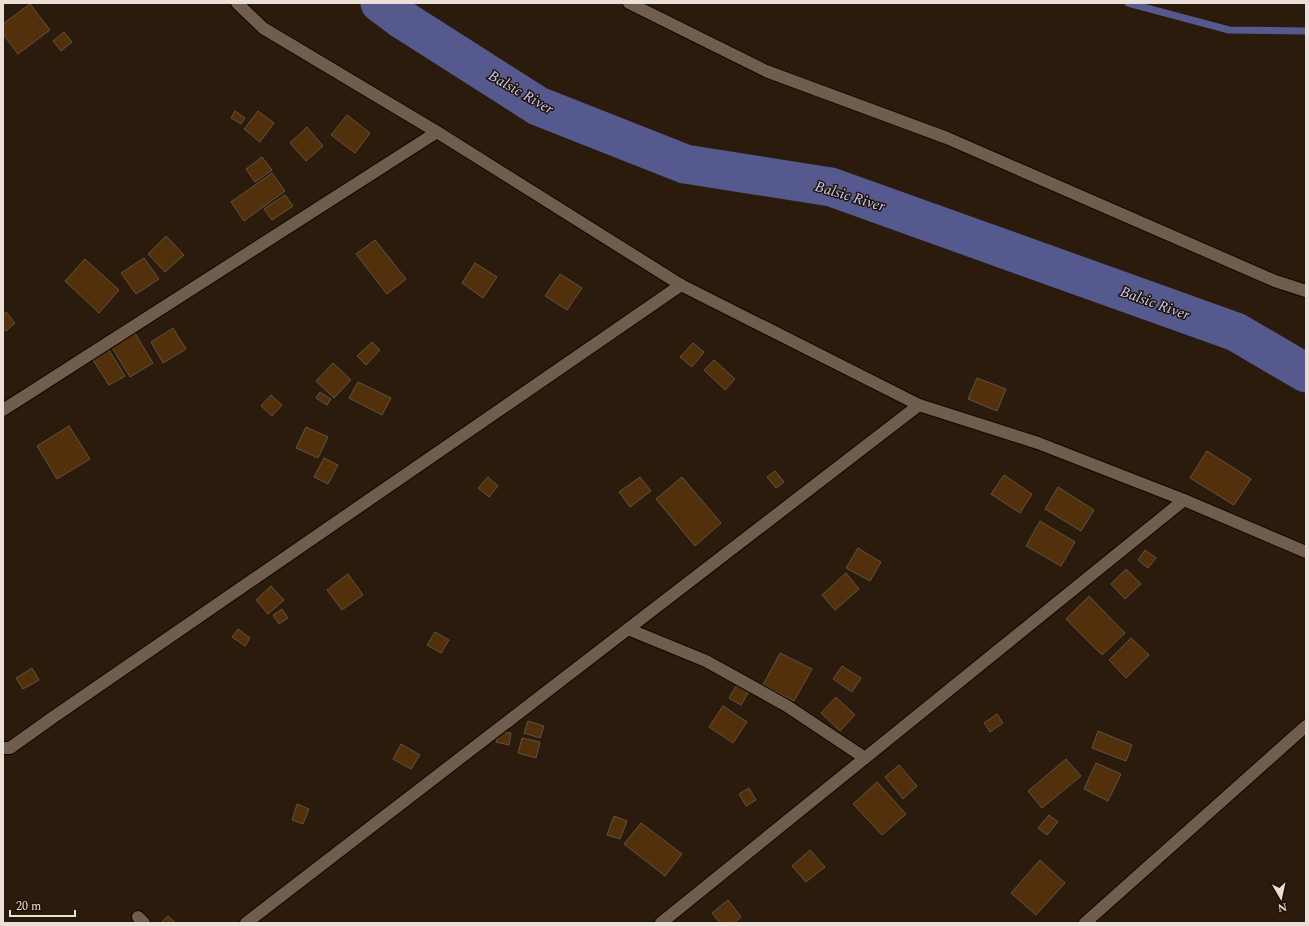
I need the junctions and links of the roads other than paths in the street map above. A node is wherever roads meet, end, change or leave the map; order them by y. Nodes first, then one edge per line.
1 (237, 3) edge
2 (629, 3) edge
3 (437, 132) junction
4 (681, 285) junction
5 (1306, 291) edge
6 (919, 405) junction
7 (3, 410) edge
8 (1184, 500) junction
9 (1306, 552) edge
10 (628, 629) junction
11 (1306, 726) edge
12 (3, 748) edge
13 (865, 758) junction
14 (246, 923) edge
15 (661, 923) edge
16 (1085, 923) edge

1 - 3 street
2 - 5 street
3 - 4 street
3 - 7 street
4 - 6 street
4 - 12 street
6 - 8 street
6 - 10 street
8 - 9 street
8 - 13 street
10 - 13 street
10 - 14 street
11 - 16 street
13 - 15 street

